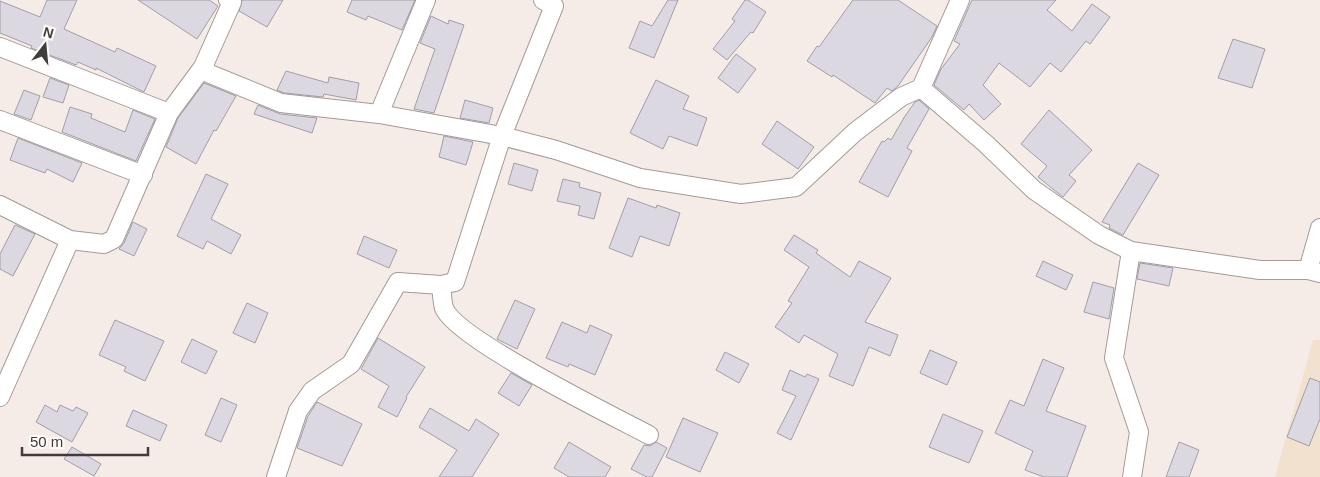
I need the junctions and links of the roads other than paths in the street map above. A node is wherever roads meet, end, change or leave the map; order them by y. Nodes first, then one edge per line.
1 (426, 0) edge
2 (960, 0) edge
3 (231, 1) edge
4 (552, 2) edge
5 (0, 47) edge
6 (203, 67) junction
7 (921, 88) junction
8 (169, 113) junction
9 (379, 114) junction
10 (0, 120) edge
11 (502, 136) junction
12 (143, 175) junction
13 (0, 205) edge
14 (1320, 228) edge
15 (70, 240) junction
16 (1131, 251) junction
17 (1314, 272) edge
18 (441, 285) junction
19 (1, 394) edge
20 (649, 435) dead end
21 (276, 477) edge
22 (1132, 477) edge

1 - 9 street
2 - 7 street
3 - 6 street
4 - 11 street
5 - 8 street
6 - 8 street
6 - 9 street
7 - 11 street
7 - 16 street
8 - 12 street
9 - 11 street
10 - 12 street
11 - 18 street
12 - 15 street
13 - 15 street
14 - 17 street
15 - 19 street
16 - 17 street
16 - 22 street
18 - 20 street
18 - 21 street

